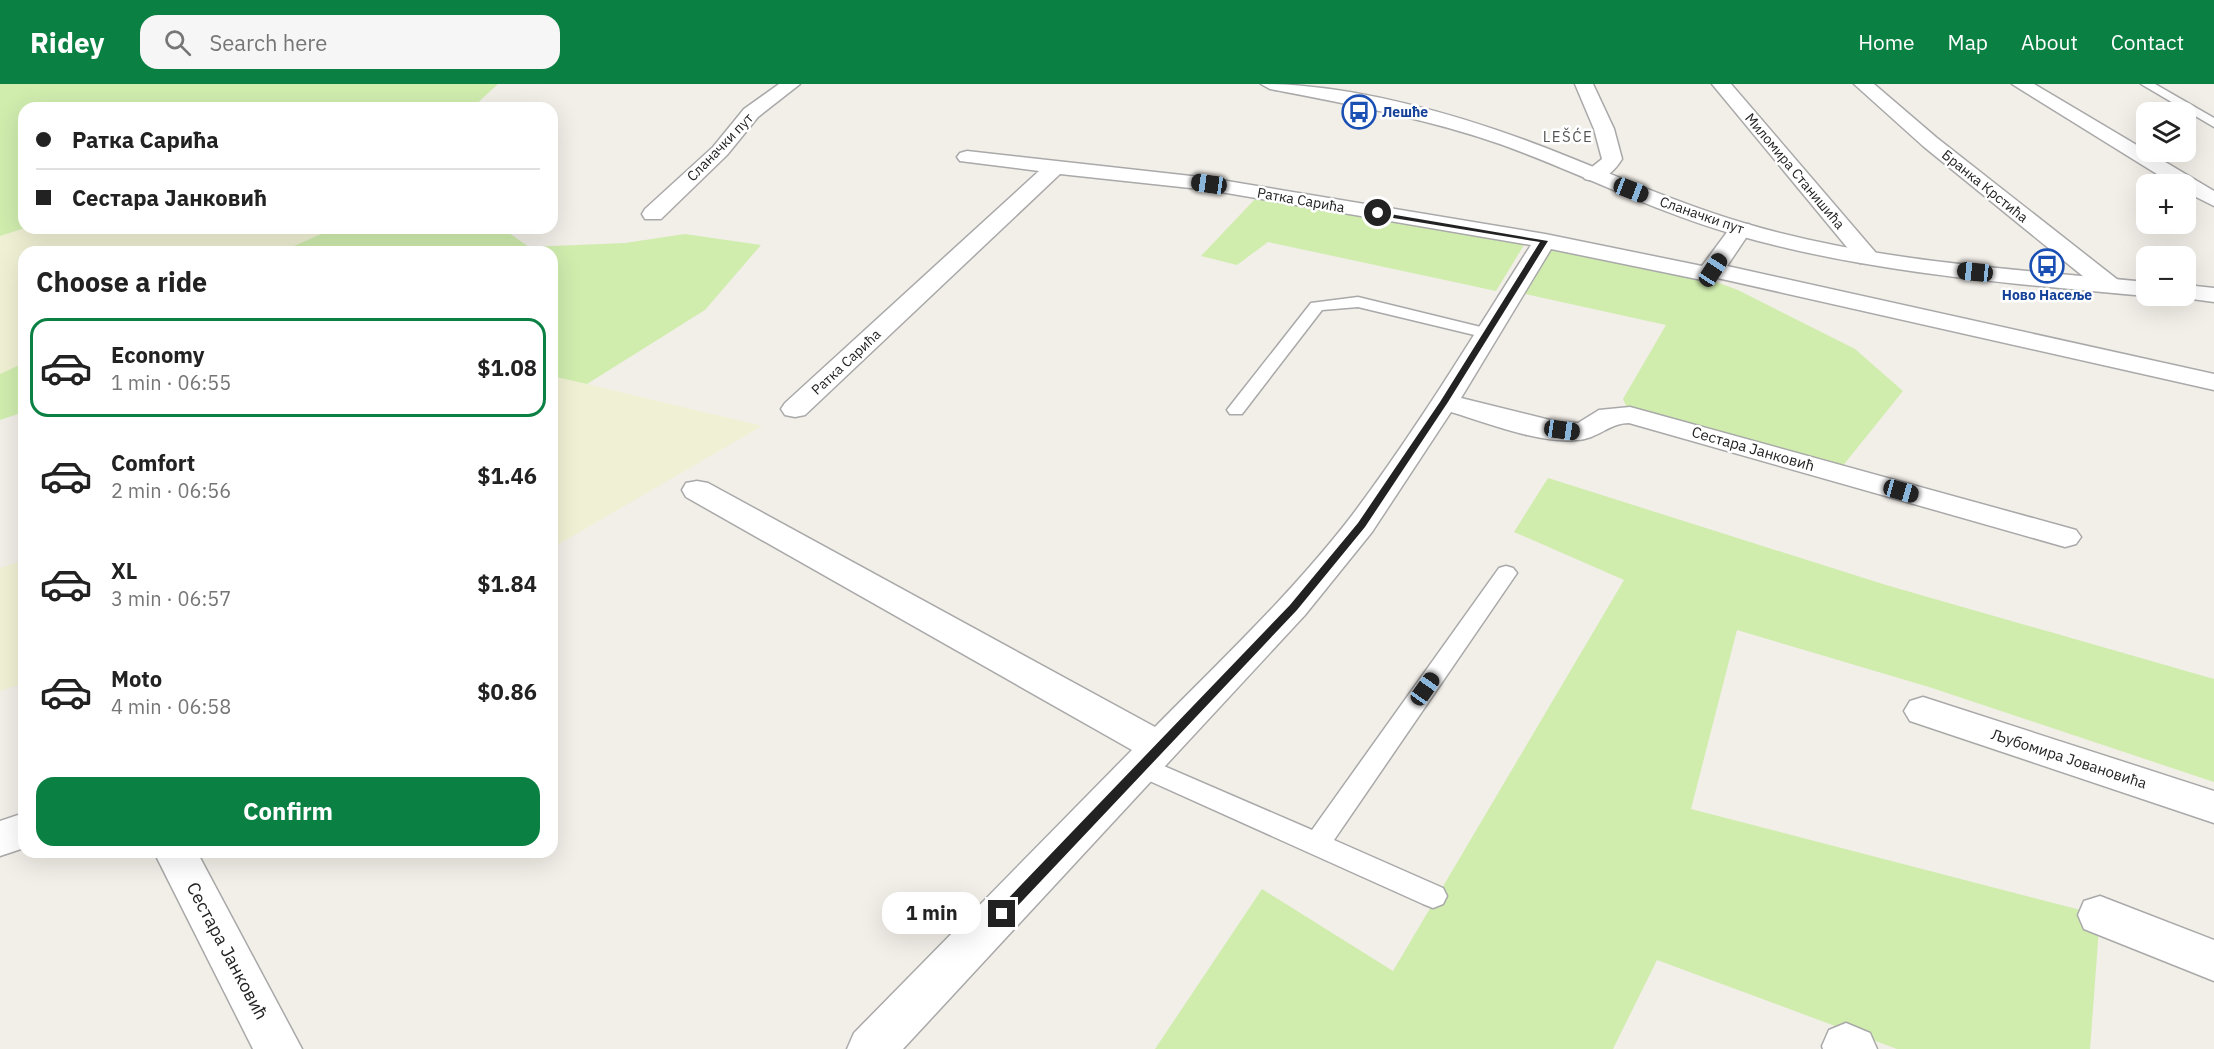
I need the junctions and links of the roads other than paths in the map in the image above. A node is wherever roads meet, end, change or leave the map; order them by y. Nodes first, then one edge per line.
1 (791, 84) edge
2 (1270, 84) edge
3 (1584, 84) edge
4 (1721, 84) edge
5 (1863, 84) edge
6 (2022, 84) edge
7 (2147, 84) edge
8 (2214, 123) edge
9 (967, 157) dead end
10 (1055, 167) junction
11 (1592, 175) junction
12 (2214, 200) edge
13 (653, 214) dead end
14 (1741, 229) junction
15 (1545, 241) junction
16 (1868, 258) junction
17 (1713, 270) junction
18 (2109, 285) junction
19 (2136, 288) edge
20 (2196, 293) edge
21 (2214, 295) edge
22 (1486, 333) junction
23 (2214, 382) edge
24 (1444, 402) junction
25 (795, 409) dead end
26 (1236, 410) dead end
27 (697, 490) dead end
28 (2065, 537) dead end
29 (1506, 573) dead end
30 (1923, 711) dead end
31 (1152, 757) junction
32 (2214, 807) edge
33 (18, 832) edge
34 (0, 840) edge
35 (1317, 844) junction
36 (178, 858) edge
37 (1433, 896) dead end
38 (2100, 915) dead end
39 (2214, 961) edge
40 (278, 1049) edge
41 (871, 1049) edge

1 - 13 street, Сланачки пут
2 - 11 street, Сланачки пут
3 - 11 street
4 - 16 street, Миломира Станишића
5 - 18 street, Бранка Крстића
6 - 12 street
7 - 8 lane
9 - 10 street, Ратка Сарића
10 - 15 street, Ратка Сарића
10 - 25 street, Ратка Сарића
11 - 14 street, Сланачки пут
14 - 16 street, Сланачки пут
14 - 17 street
15 - 17 street, Ратка Сарића
15 - 22 street
16 - 18 street, Сланачки пут
17 - 23 street, Ратка Сарића
18 - 19 street, Сланачки пут
20 - 21 street
22 - 24 street
22 - 26 lane
24 - 28 street, Сестара Јанковић
24 - 31 street
27 - 31 street
29 - 35 lane
30 - 32 street, Љубомира Јовановића
31 - 35 lane
31 - 41 street
33 - 34 street
35 - 37 lane
36 - 40 street, Сестара Јанковић
38 - 39 street

